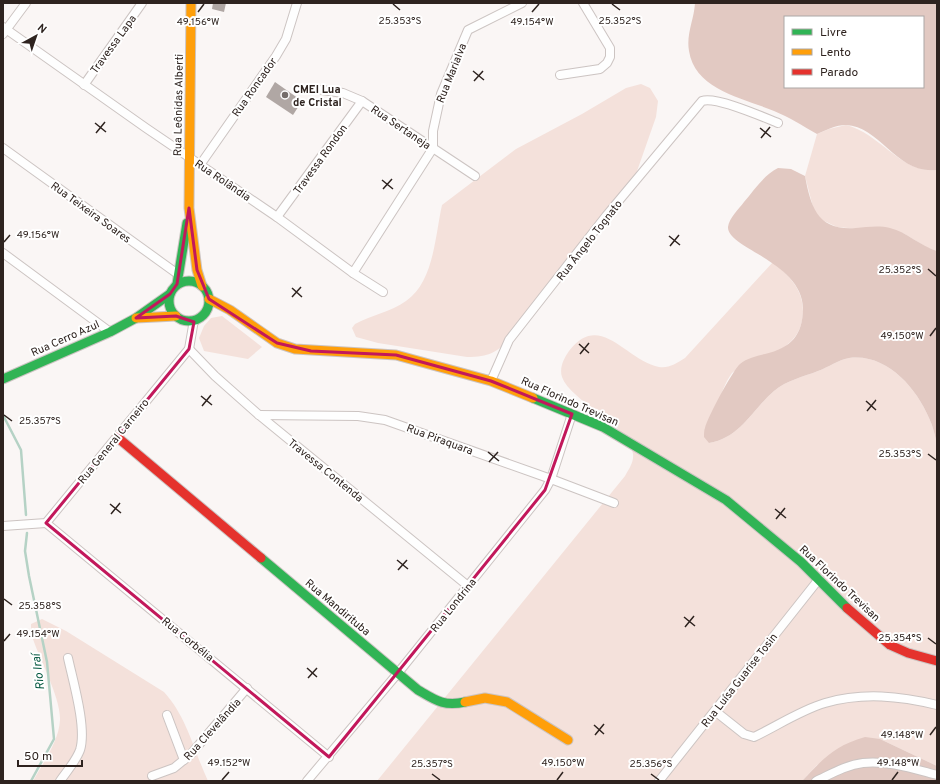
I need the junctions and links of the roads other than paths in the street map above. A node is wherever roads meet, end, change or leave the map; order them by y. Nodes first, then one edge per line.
1 (26, 3) edge
2 (142, 3) edge
3 (191, 3) edge
4 (297, 3) edge
5 (522, 3) edge
6 (583, 3) edge
7 (4, 30) edge
8 (560, 75) dead end
9 (84, 84) junction
10 (322, 90) dead end
11 (362, 101) junction
12 (778, 123) dead end
13 (3, 148) edge
14 (433, 148) junction
15 (189, 157) junction
16 (200, 165) junction
17 (475, 176) dead end
18 (190, 208) junction
19 (277, 217) junction
20 (3, 253) edge
21 (194, 253) junction
22 (182, 255) junction
23 (353, 273) junction
24 (178, 280) junction
25 (202, 286) junction
26 (383, 292) dead end
27 (170, 294) junction
28 (209, 298) junction
29 (176, 316) junction
30 (136, 318) junction
31 (194, 320) junction
32 (110, 332) junction
33 (189, 349) junction
34 (4, 377) edge
35 (491, 381) junction
36 (572, 414) junction
37 (259, 415) junction
38 (117, 436) junction
39 (551, 479) junction
40 (614, 503) dead end
41 (46, 523) junction
42 (3, 526) edge
43 (820, 579) junction
44 (468, 586) junction
45 (68, 658) dead end
46 (937, 661) edge
47 (398, 673) junction
48 (247, 688) junction
49 (937, 705) edge
50 (716, 711) junction
51 (167, 715) dead end
52 (568, 740) dead end
53 (329, 757) junction
54 (184, 760) junction
55 (937, 775) edge
56 (152, 776) dead end
57 (60, 781) edge
58 (307, 781) edge
59 (659, 781) edge
60 (816, 781) edge

1 - 7 street
2 - 9 street, Travessa Lapa
3 - 15 street, Rua Leônidas Alberti
4 - 16 street, Rua Roncador
5 - 14 street, Rua Marialva
6 - 8 street
7 - 9 street, Rua Rolândia
9 - 15 street, Rua Rolândia
10 - 11 street, Rua Sertaneja
11 - 14 street, Rua Sertaneja
11 - 19 street, Travessa Rondon
12 - 35 street, Rua Ângelo Tognato
13 - 24 street, Rua Teixeira Soares
14 - 17 street, Rua Sertaneja
14 - 23 street
15 - 16 street, Rua Rolândia
15 - 18 street, Rua Leônidas Alberti
16 - 19 street, Rua Rolândia
18 - 21 street, Rua Leônidas Alberti
18 - 22 street, Rua Leônidas Alberti
19 - 23 street, Rua Rolândia
20 - 32 street
21 - 22 street
21 - 25 street, Rua Leônidas Alberti
22 - 24 street, Rua Leônidas Alberti
23 - 26 street, Rua Rolândia
24 - 25 street
24 - 27 street, Rua Cerro Azul
25 - 28 street
27 - 29 street
27 - 30 street, Rua Cerro Azul
28 - 31 street
28 - 35 street, Rua Florindo Trevisan
29 - 30 street, Rua Cerro Azul
29 - 31 street, Rua Cerro Azul
30 - 32 street, Rua Cerro Azul
31 - 33 street, Rua General Carneiro
32 - 34 street, Rua Cerro Azul
33 - 37 street, Travessa Contenda
33 - 38 street, Rua General Carneiro
35 - 36 street, Rua Florindo Trevisan
36 - 39 street, Rua Londrina
36 - 43 street, Rua Florindo Trevisan
37 - 39 street, Rua Piraquara
37 - 44 street, Travessa Contenda
38 - 41 street, Rua General Carneiro
38 - 47 street, Rua Mandirituba
39 - 40 street, Rua Piraquara
39 - 44 street, Rua Londrina
41 - 42 street
41 - 48 street, Rua Corbélia
43 - 46 street, Rua Florindo Trevisan
43 - 50 street, Rua Luísa Guarise Tosin
44 - 47 street, Rua Londrina
45 - 57 street
47 - 52 street, Rua Mandirituba
47 - 53 street, Rua Londrina
48 - 53 street, Rua Corbélia
48 - 54 street, Rua Clevelândia
49 - 50 street
50 - 59 street, Rua Luísa Guarise Tosin
51 - 54 street
53 - 58 street, Rua Londrina
54 - 56 street, Rua Clevelândia
55 - 60 street

